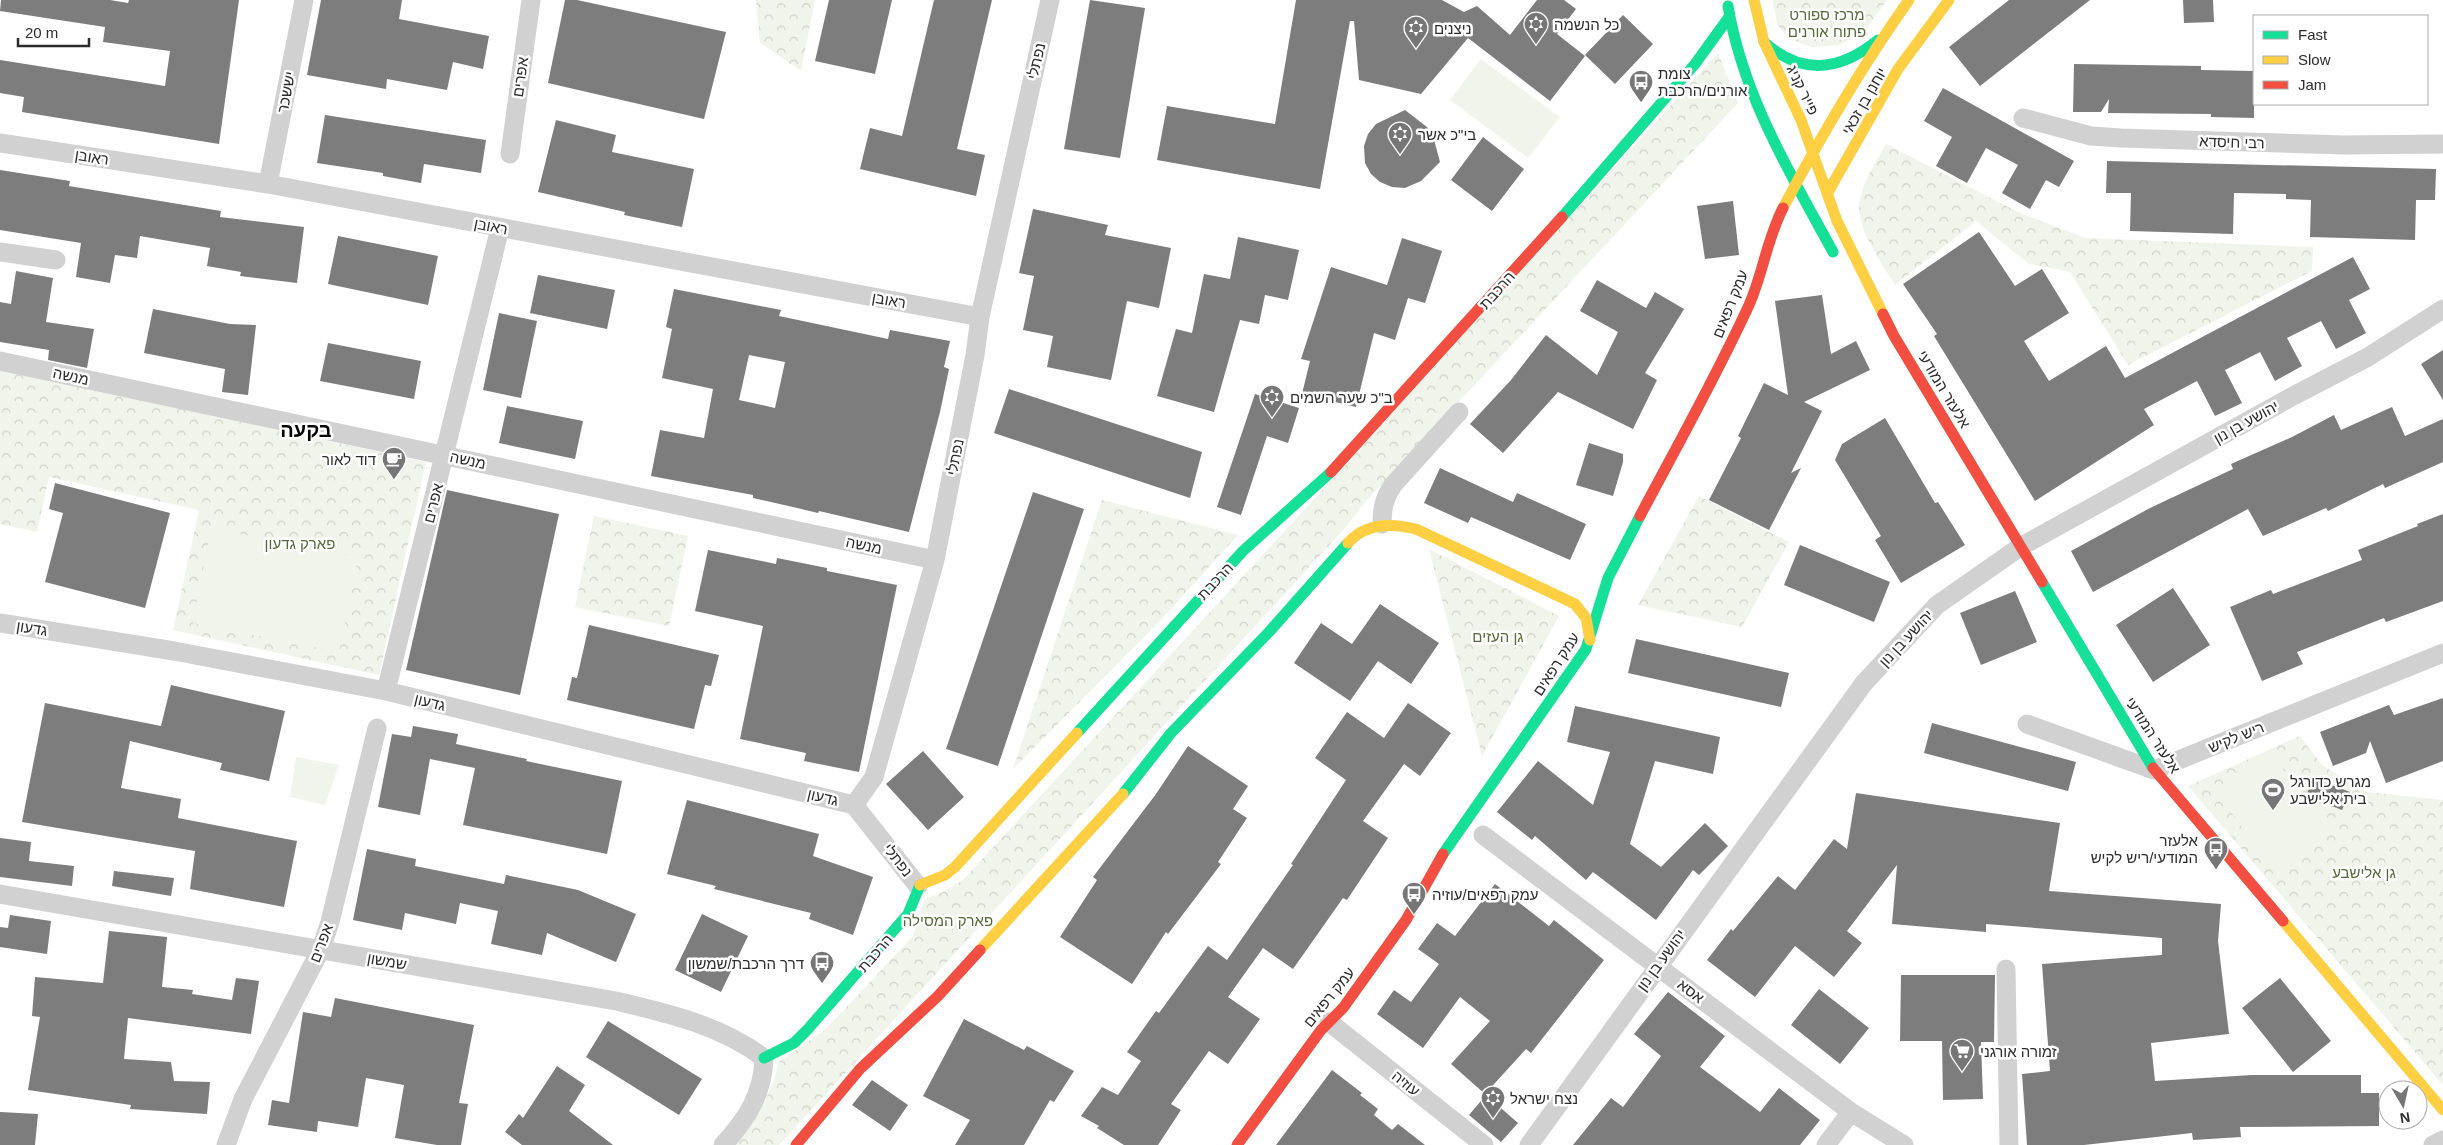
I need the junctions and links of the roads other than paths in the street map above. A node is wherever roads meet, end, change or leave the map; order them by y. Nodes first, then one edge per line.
1 (304, 0) edge
2 (530, 0) edge
3 (1050, 0) edge
4 (1727, 0) edge
5 (1754, 0) edge
6 (1909, 0) edge
7 (1949, 0) edge
8 (1729, 17) junction
9 (1884, 34) junction
10 (1764, 42) junction
11 (2023, 118) dead end
12 (0, 143) edge
13 (2443, 144) edge
14 (1813, 152) junction
15 (510, 154) dead end
16 (268, 184) junction
17 (1797, 184) junction
18 (1827, 194) junction
19 (500, 228) junction
20 (0, 252) edge
21 (56, 260) dead end
22 (1839, 261) dead end
23 (1857, 289) dead end
24 (2443, 309) edge
25 (980, 316) junction
26 (1894, 336) junction
27 (0, 361) edge
28 (1460, 412) dead end
29 (444, 454) junction
30 (1382, 524) junction
31 (2020, 547) junction
32 (935, 560) junction
33 (0, 623) edge
34 (1590, 640) junction
35 (2443, 653) edge
36 (386, 691) junction
37 (2027, 724) dead end
38 (377, 728) dead end
39 (2154, 770) junction
40 (854, 805) junction
41 (1483, 834) dead end
42 (918, 886) junction
43 (0, 894) edge
44 (321, 949) junction
45 (1658, 965) junction
46 (2006, 969) dead end
47 (1329, 1022) junction
48 (764, 1058) junction
49 (2443, 1110) edge
50 (1851, 1112) junction
51 (2443, 1140) edge
52 (226, 1145) edge
53 (723, 1145) edge
54 (796, 1145) edge
55 (1237, 1145) edge
56 (1484, 1145) edge
57 (1529, 1145) edge
58 (1826, 1145) edge
59 (1904, 1145) edge
60 (2009, 1145) edge
61 (2433, 1145) edge

1 - 16 street, יששכר
2 - 15 street, אפרים
3 - 25 street, נפתלי
4 - 8 street
5 - 10 street, פייר קניג
6 - 9 street
7 - 18 street, יוחנן בן זכאי
8 - 17 street
8 - 42 street, הרכבת
9 - 10 street
9 - 14 street, עמק רפאים
10 - 14 street, פייר קניג
11 - 13 street, רבי חיסדא
12 - 16 street, ראובן
14 - 17 street, עמק רפאים
14 - 18 street, פייר קניג
16 - 19 street, ראובן
17 - 18 street
17 - 22 street
17 - 34 street, עמק רפאים
18 - 26 street, אלעזר המודעי
19 - 25 street, ראובן
19 - 29 street, אפרים
20 - 21 street
23 - 26 street, אלעזר המודעי
24 - 31 street, יהושע בן נון
25 - 32 street, נפתלי
26 - 31 street, אלעזר המודעי
27 - 29 street, מנשה
28 - 30 street
29 - 32 street, מנשה
29 - 36 street, אפרים
30 - 34 street
30 - 54 street
31 - 39 street, אלעזר המודעי
31 - 45 street, יהושע בן נון
32 - 40 street, נפתלי
33 - 36 street, גדעון
34 - 47 street, עמק רפאים
35 - 39 street, ריש לקיש
36 - 40 street, גדעון
37 - 39 street
38 - 44 street, אפרים
39 - 49 street, אלעזר המודעי
40 - 42 street, נפתלי
41 - 45 street, אסא
42 - 48 street, הרכבת
43 - 44 street, שמשון
44 - 48 street, שמשון
44 - 52 street, אפרים
45 - 50 street, אסא
45 - 57 street, יהושע בן נון
46 - 60 street
47 - 55 street, עמק רפאים
47 - 56 street, עוזיה
48 - 53 street
50 - 58 street
50 - 59 street, אסא
51 - 61 street

